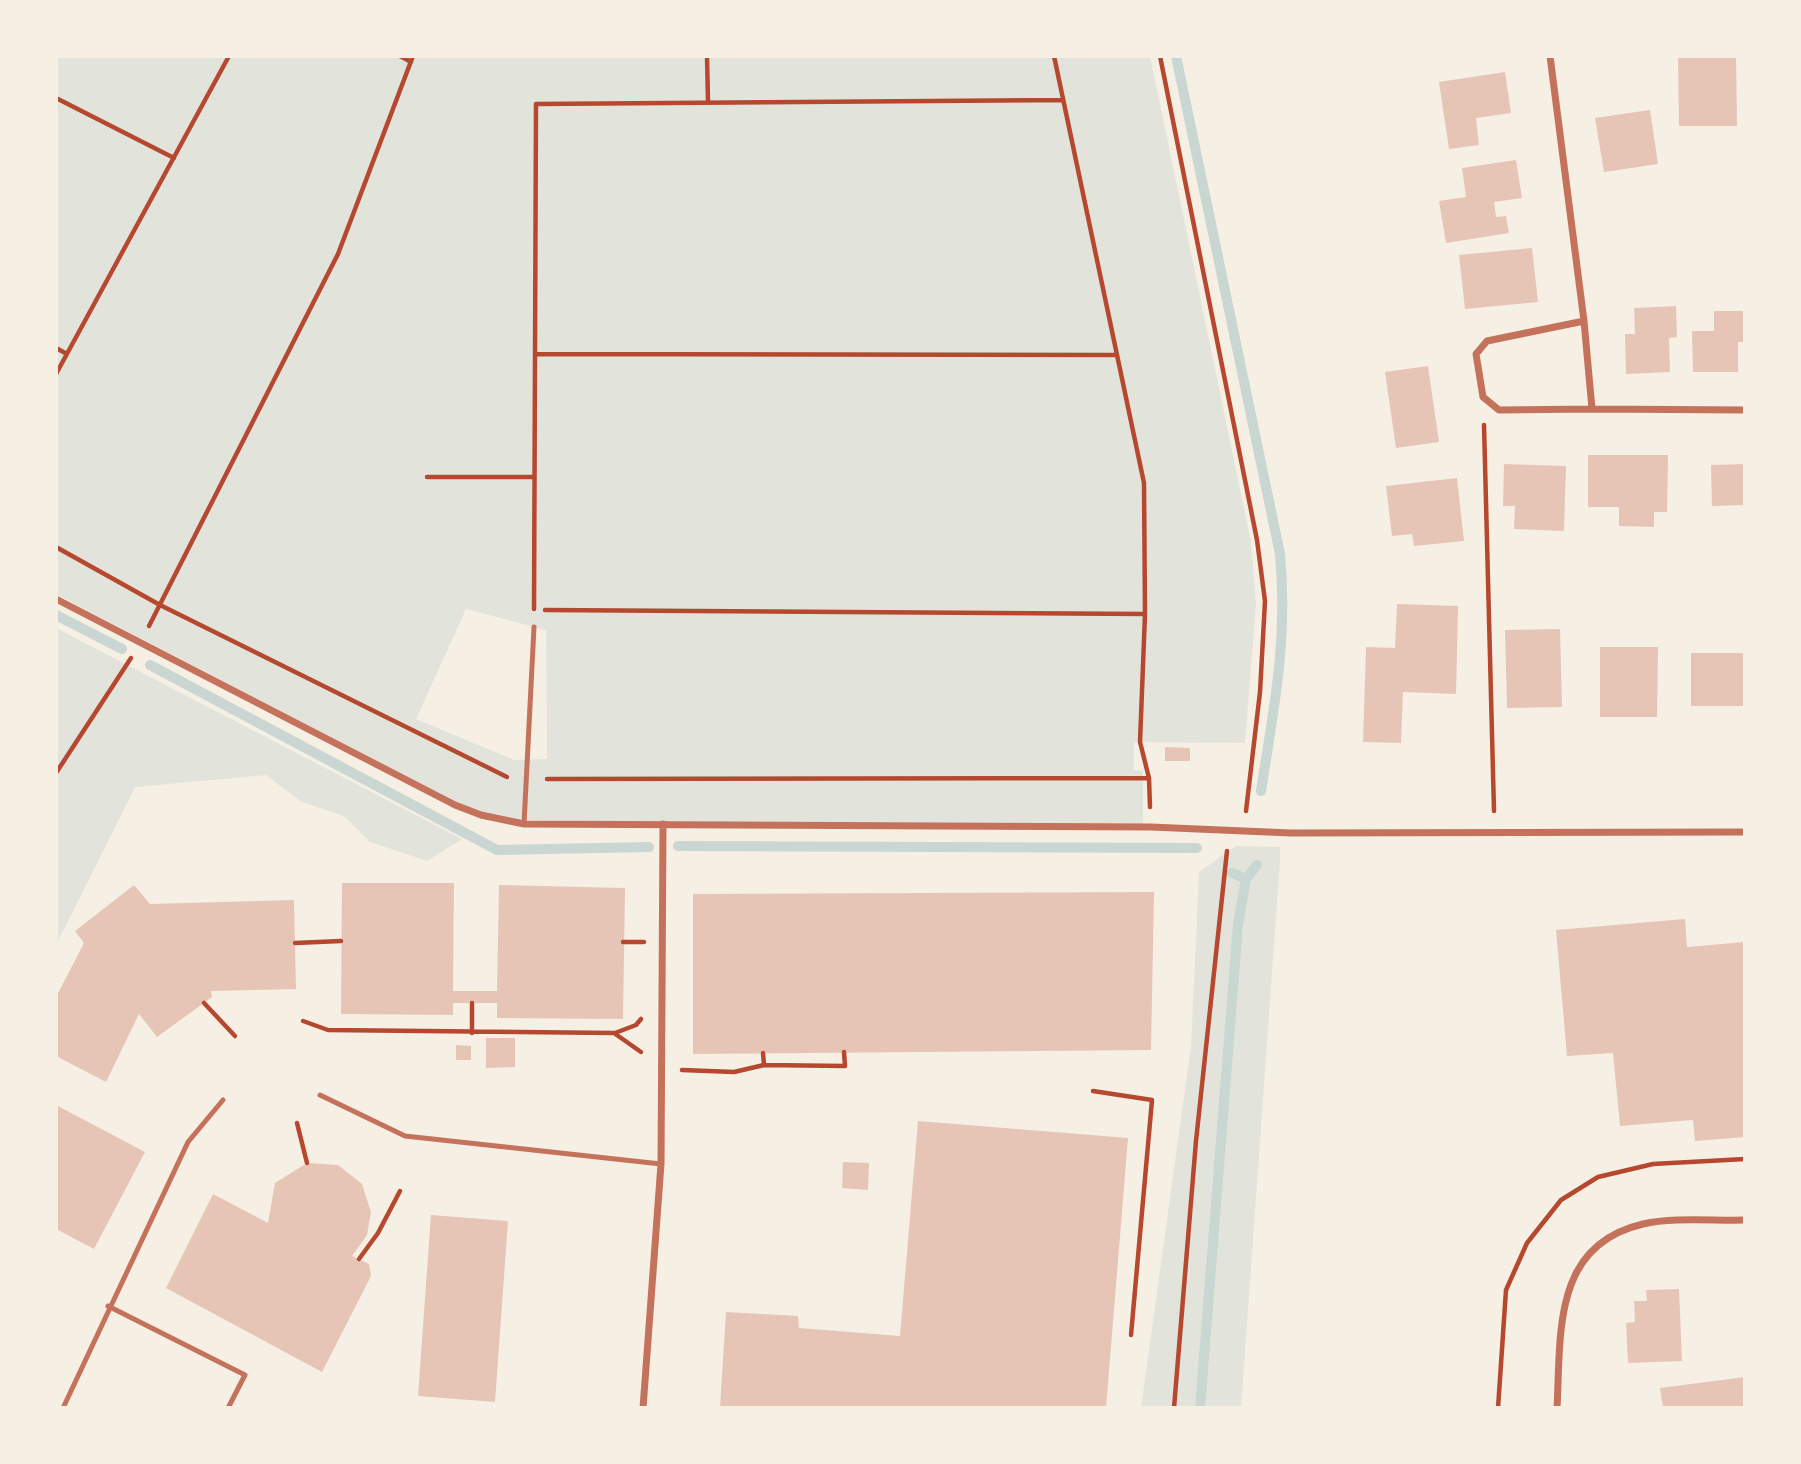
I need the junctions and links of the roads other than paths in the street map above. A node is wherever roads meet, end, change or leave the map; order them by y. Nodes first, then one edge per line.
1 (1550, 56) edge
2 (1584, 321) junction
3 (1592, 409) junction
4 (1745, 410) edge
5 (56, 599) edge
6 (534, 627) road end
7 (524, 824) junction
8 (663, 824) junction
9 (1745, 832) edge
10 (320, 1095) dead end
11 (223, 1100) dead end
12 (661, 1164) junction
13 (1745, 1220) edge
14 (108, 1306) junction
15 (62, 1408) edge
16 (228, 1408) edge
17 (643, 1408) edge
18 (1557, 1408) edge

1 - 2 street
2 - 3 street
2 - 3 street
3 - 4 street
5 - 7 street
6 - 7 lane
7 - 8 street
8 - 9 street
8 - 12 street
10 - 12 lane
11 - 14 lane
12 - 17 street
13 - 18 street
14 - 15 lane
14 - 16 lane

